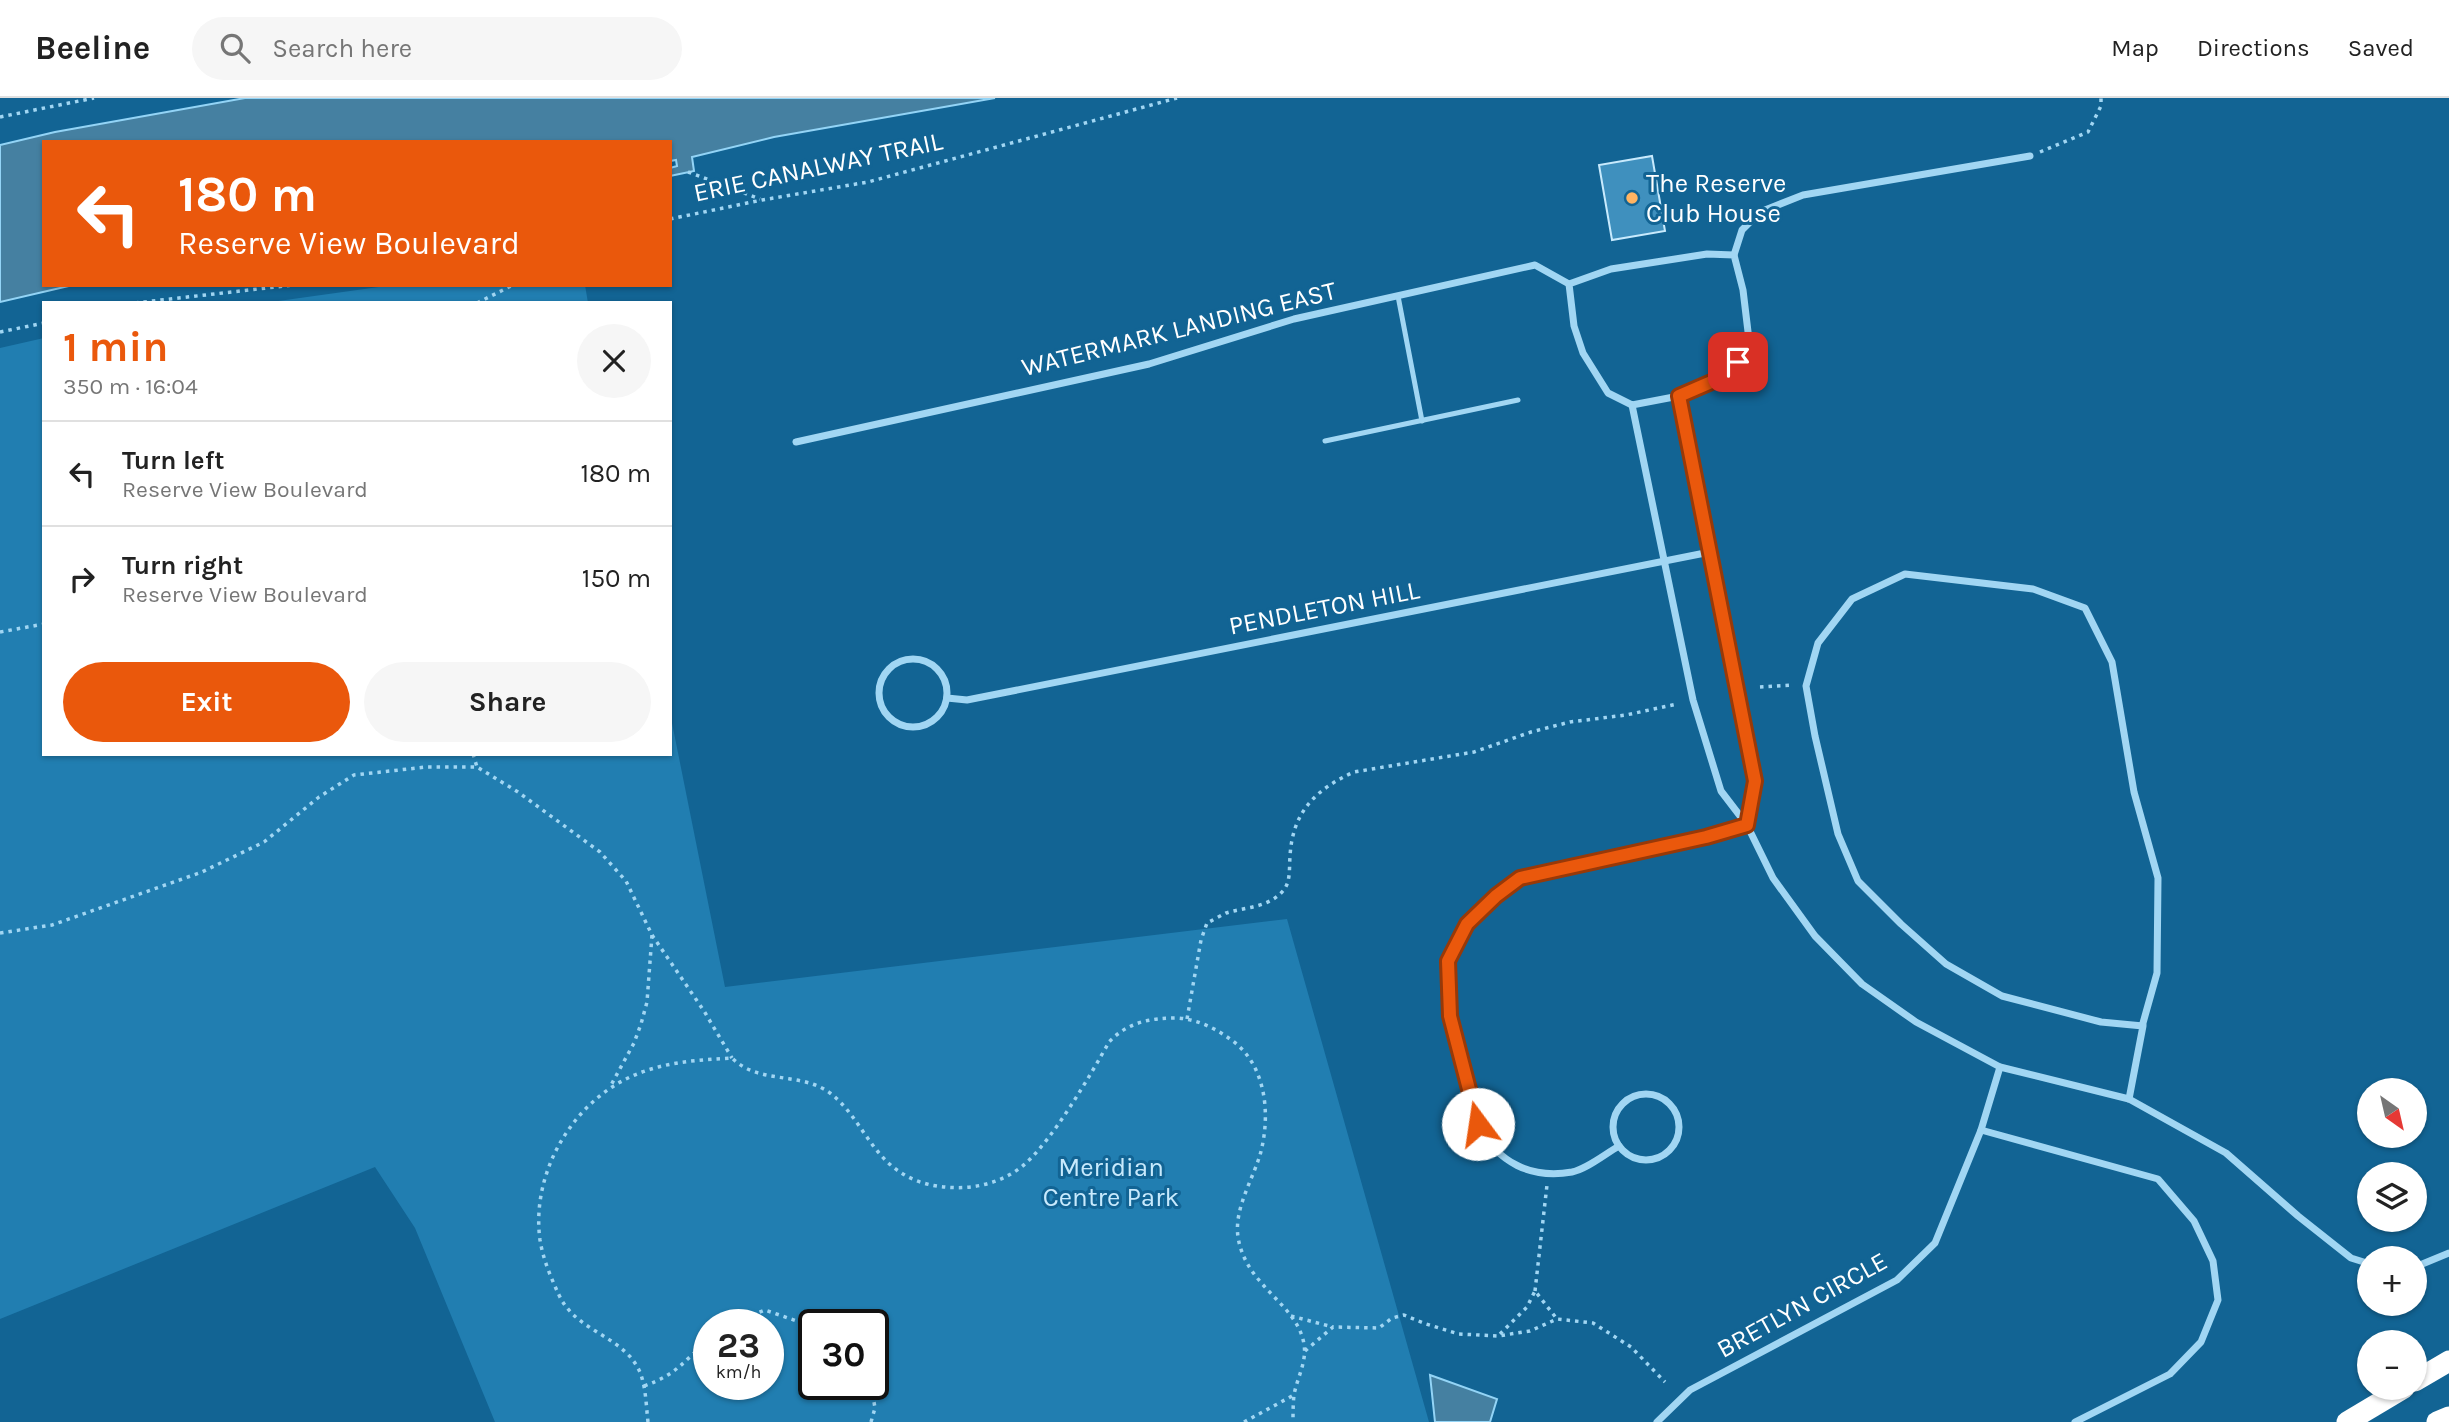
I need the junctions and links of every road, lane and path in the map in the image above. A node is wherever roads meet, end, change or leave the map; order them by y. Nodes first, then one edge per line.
1 (94, 98) edge
2 (1177, 98) edge
3 (2101, 98) edge
4 (0, 117) edge
5 (2029, 156) joint
6 (688, 172) dead end
7 (762, 200) junction
8 (672, 219) edge
9 (1734, 256) junction
10 (1569, 284) junction
11 (275, 287) edge
12 (509, 287) edge
13 (1398, 296) junction
14 (153, 301) edge
15 (481, 301) edge
16 (42, 323) edge
17 (0, 332) edge
18 (1679, 396) junction
19 (1518, 400) dead end
20 (1632, 405) junction
21 (1422, 421) junction
22 (1325, 441) dead end
23 (796, 442) dead end
24 (1710, 552) junction
25 (1664, 562) junction
26 (42, 624) edge
27 (0, 632) edge
28 (1795, 685) dead end
29 (1760, 687) dead end
30 (947, 698) junction
31 (1677, 704) dead end
32 (474, 756) edge
33 (477, 767) junction
34 (1747, 825) junction
35 (0, 933) edge
36 (652, 935) junction
37 (1187, 1018) junction
38 (2143, 1026) junction
39 (732, 1058) junction
40 (2000, 1067) junction
41 (609, 1088) junction
42 (2129, 1099) junction
43 (1981, 1130) junction
44 (1619, 1146) junction
45 (1548, 1172) junction
46 (2449, 1253) edge
47 (2357, 1260) edge
48 (2427, 1262) edge
49 (1535, 1290) junction
50 (1291, 1316) junction
51 (1557, 1319) junction
52 (1333, 1328) junction
53 (1498, 1336) junction
54 (1304, 1351) junction
55 (693, 1355) edge
56 (2449, 1361) edge
57 (2427, 1374) edge
58 (1665, 1382) dead end
59 (643, 1386) junction
60 (1294, 1395) junction
61 (873, 1400) edge
62 (2384, 1400) edge
63 (2449, 1417) edge
64 (648, 1422) edge
65 (871, 1422) edge
66 (1244, 1422) edge
67 (1293, 1422) edge
68 (1657, 1422) edge
69 (2075, 1422) edge
70 (2347, 1422) edge
71 (2437, 1422) edge

1 - 4 path
2 - 7 path, ERIE CANALWAY TRAIL
3 - 5 path
5 - 9 street
6 - 7 path
7 - 8 path, ERIE CANALWAY TRAIL
9 - 10 street
9 - 18 street
10 - 13 street, WATERMARK LANDING EAST
10 - 20 street
11 - 14 path
12 - 15 path
13 - 21 lane
13 - 23 street, WATERMARK LANDING EAST
16 - 17 path
18 - 20 street
18 - 24 street
19 - 21 lane
20 - 25 street
21 - 22 lane
24 - 25 street, PENDLETON HILL
24 - 34 street
25 - 30 street, PENDLETON HILL
25 - 34 street
26 - 27 path
28 - 29 path
30 - 30 street
31 - 37 path
32 - 33 path
33 - 35 path
33 - 36 path
34 - 40 street
34 - 45 street
36 - 39 path
36 - 41 path
37 - 39 path
37 - 50 path
38 - 38 street
38 - 42 street
39 - 41 path
40 - 42 street
40 - 43 street, BRETLYN CIRCLE
41 - 59 path
42 - 47 street
43 - 68 street, BRETLYN CIRCLE
43 - 69 street
44 - 44 street
44 - 45 street
45 - 49 path
46 - 48 street
49 - 51 path
49 - 53 path
50 - 52 path
50 - 54 path
51 - 53 path
51 - 58 path
52 - 53 path
52 - 54 path
54 - 60 path
55 - 59 path
56 - 57 highway
59 - 64 path
60 - 66 path
60 - 67 path
61 - 65 path
62 - 70 highway
63 - 71 highway

